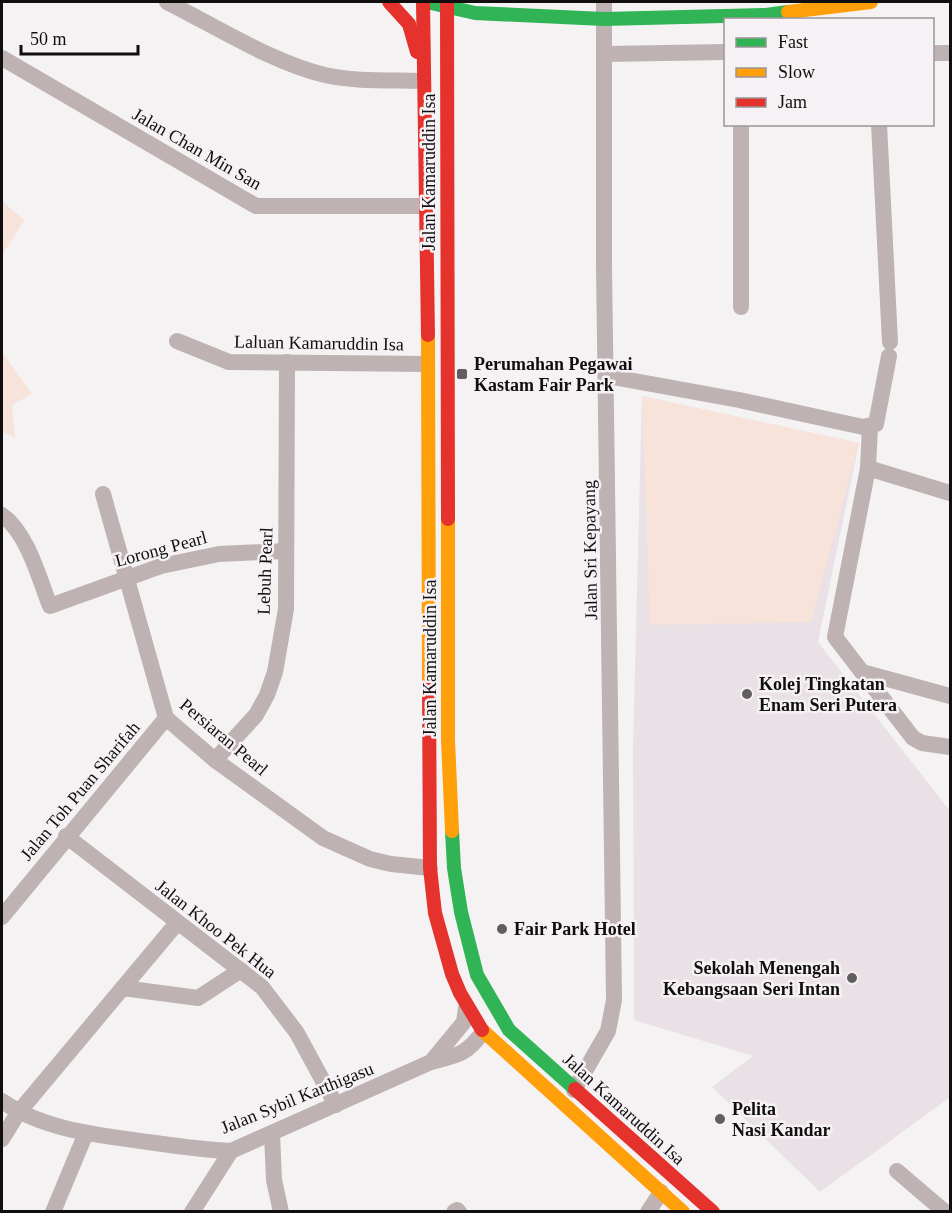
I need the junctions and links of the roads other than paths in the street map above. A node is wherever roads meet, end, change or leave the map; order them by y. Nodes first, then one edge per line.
1 (167, 2) edge
2 (389, 2) edge
3 (424, 2) edge
4 (604, 2) edge
5 (871, 2) edge
6 (852, 3) edge
7 (447, 4) edge
8 (604, 19) junction
9 (724, 52) edge
10 (934, 53) edge
11 (951, 53) edge
12 (604, 54) junction
13 (2, 58) edge
14 (421, 81) junction
15 (425, 108) junction
16 (741, 126) edge
17 (879, 126) edge
18 (427, 206) junction
19 (741, 308) dead end
20 (177, 341) dead end
21 (287, 362) junction
22 (427, 364) junction
23 (607, 376) junction
24 (870, 427) junction
25 (868, 468) junction
26 (951, 493) edge
27 (103, 494) dead end
28 (4, 519) edge
29 (286, 551) junction
30 (126, 577) junction
31 (862, 672) junction
32 (951, 696) edge
33 (166, 718) junction
34 (951, 747) edge
35 (215, 760) junction
36 (66, 836) junction
37 (430, 868) junction
38 (461, 912) junction
39 (2, 916) edge
40 (177, 923) junction
41 (241, 970) junction
42 (477, 975) junction
43 (123, 988) junction
44 (466, 1008) junction
45 (483, 1032) junction
46 (431, 1062) junction
47 (574, 1090) junction
48 (2, 1101) edge
49 (336, 1105) junction
50 (563, 1106) junction
51 (18, 1113) junction
52 (86, 1133) junction
53 (272, 1133) junction
54 (2, 1139) edge
55 (231, 1150) junction
56 (897, 1171) dead end
57 (661, 1192) junction
58 (53, 1212) edge
59 (192, 1212) edge
60 (281, 1212) edge
61 (454, 1212) edge
62 (459, 1212) edge
63 (648, 1212) edge
64 (683, 1212) edge
65 (712, 1212) edge
66 (945, 1212) edge

1 - 14 street
2 - 14 main road
3 - 7 main road
3 - 15 main road, Jalan Kamaruddin Isa
4 - 8 street, Jalan Sri Kepayang
5 - 6 main road
6 - 8 main road
7 - 8 main road
7 - 38 main road, Jalan Kamaruddin Isa
8 - 12 street, Jalan Sri Kepayang
9 - 12 street
10 - 11 street
12 - 23 street, Jalan Sri Kepayang
13 - 18 street, Jalan Chan Min San
14 - 15 main road
15 - 18 main road, Jalan Kamaruddin Isa
16 - 19 street
17 - 24 street
18 - 22 main road, Jalan Kamaruddin Isa
20 - 21 street, Laluan Kamaruddin Isa
21 - 22 street, Laluan Kamaruddin Isa
21 - 29 street, Lebuh Pearl
22 - 37 main road, Jalan Kamaruddin Isa
23 - 24 street
23 - 47 street, Jalan Sri Kepayang
24 - 25 street
25 - 26 street
25 - 31 street
27 - 30 street, Persiaran Pearl
28 - 30 street, Lorong Pearl
29 - 30 street, Lorong Pearl
29 - 35 street, Lebuh Pearl
30 - 33 street, Persiaran Pearl
31 - 32 street
31 - 34 street
33 - 35 street, Persiaran Pearl
33 - 36 street, Jalan Toh Puan Sharifah
35 - 37 street, Persiaran Pearl
36 - 39 street, Jalan Toh Puan Sharifah
36 - 40 street, Jalan Khoo Pek Hua
37 - 38 main road
37 - 44 main road, Jalan Kamaruddin Isa
38 - 42 main road, Jalan Kamaruddin Isa
40 - 41 street, Jalan Khoo Pek Hua
40 - 43 street
41 - 43 street
41 - 49 street, Jalan Khoo Pek Hua
42 - 45 main road
42 - 47 main road, Jalan Kamaruddin Isa
43 - 51 street
44 - 45 main road, Jalan Kamaruddin Isa
44 - 46 street, Jalan Sybil Karthigasu
45 - 46 street, Jalan Sybil Karthigasu
45 - 50 main road, Jalan Kamaruddin Isa
46 - 49 street, Jalan Sybil Karthigasu
47 - 50 main road
47 - 65 main road, Jalan Kamaruddin Isa
48 - 51 street, Jalan Sybil Karthigasu
49 - 53 street, Jalan Sybil Karthigasu
50 - 57 main road, Jalan Kamaruddin Isa
51 - 52 street, Jalan Sybil Karthigasu
51 - 54 street
52 - 55 street, Jalan Sybil Karthigasu
52 - 58 street
53 - 55 street, Jalan Sybil Karthigasu
53 - 60 street
55 - 59 street
56 - 66 street
57 - 63 street
57 - 64 main road, Jalan Kamaruddin Isa
61 - 62 street

